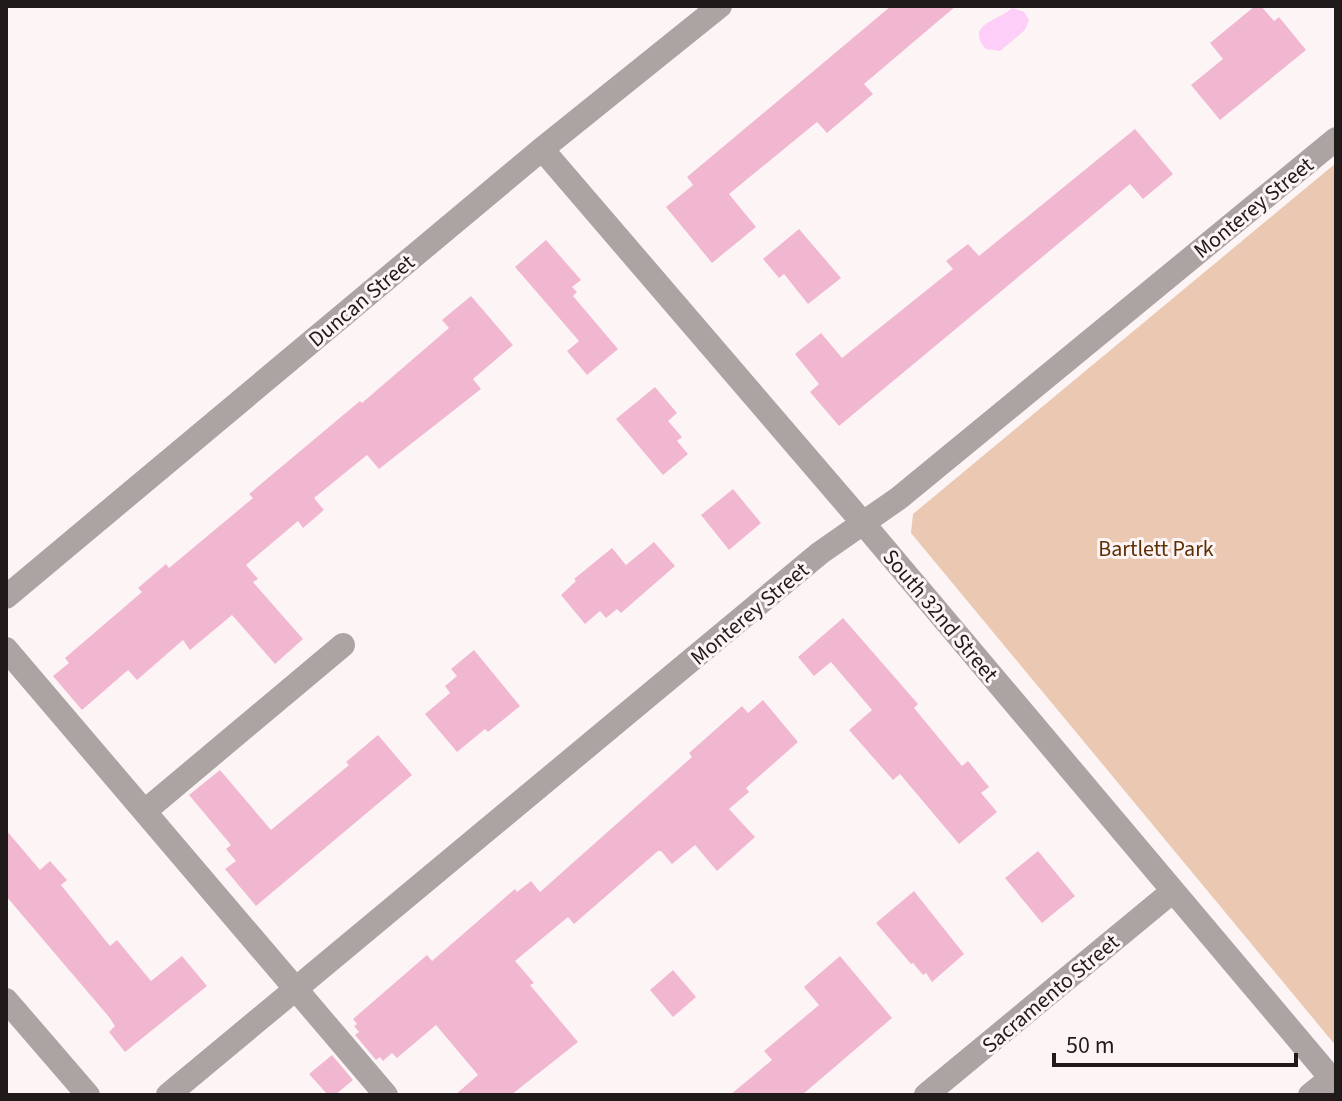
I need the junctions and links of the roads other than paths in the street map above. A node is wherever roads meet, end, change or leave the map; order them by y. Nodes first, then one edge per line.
1 (720, 6) edge
2 (1336, 139) edge
3 (542, 149) junction
4 (863, 523) junction
5 (6, 597) edge
6 (343, 645) dead end
7 (6, 649) edge
8 (145, 811) junction
9 (1173, 891) junction
10 (295, 990) junction
11 (6, 1000) edge
12 (1334, 1081) edge
13 (88, 1095) edge
14 (168, 1095) edge
15 (386, 1095) edge
16 (926, 1095) edge
17 (1310, 1095) edge

1 - 3 street, Duncan Street
2 - 4 street, Monterey Street
3 - 4 street, South 32nd Street
3 - 5 street, Duncan Street
4 - 9 street, South 32nd Street
4 - 10 street, Monterey Street
6 - 8 street
7 - 8 street
8 - 10 street
9 - 12 street, South 32nd Street
9 - 16 street, Sacramento Street
10 - 14 street, Monterey Street
10 - 15 street
11 - 13 street
12 - 17 street

